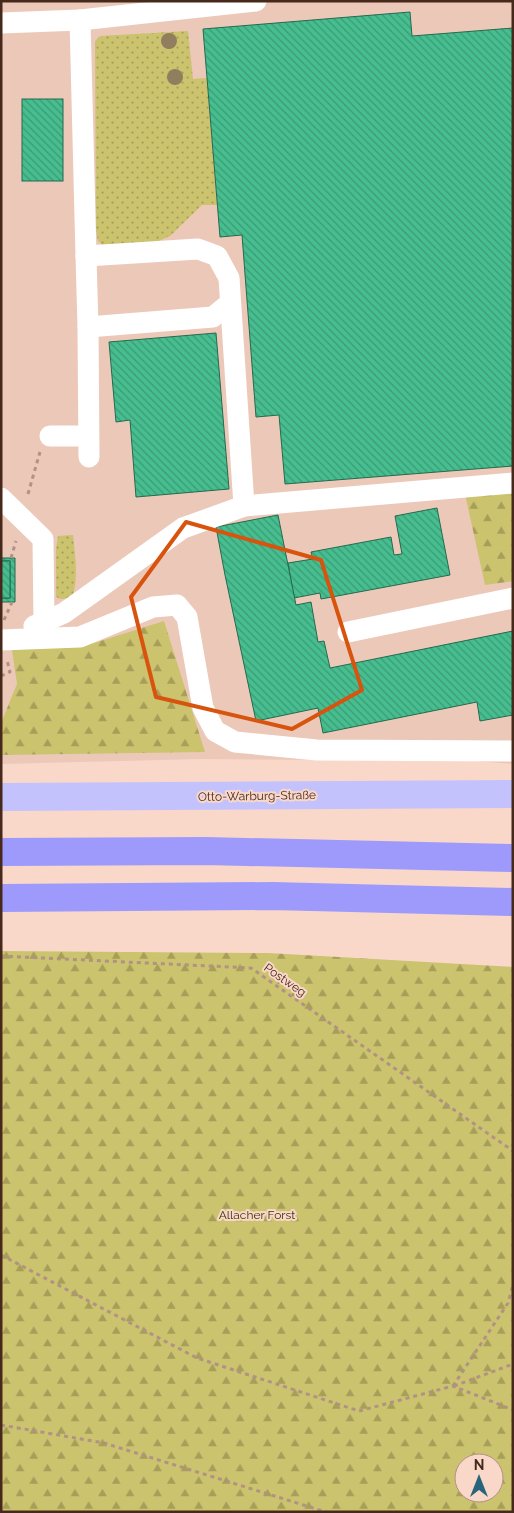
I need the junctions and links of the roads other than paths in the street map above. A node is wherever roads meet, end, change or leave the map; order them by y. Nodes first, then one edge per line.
1 (256, 1) edge
2 (80, 20) junction
3 (1, 23) edge
4 (86, 256) junction
5 (230, 303) junction
6 (88, 327) junction
7 (50, 436) dead end
8 (88, 436) junction
9 (88, 457) dead end
10 (513, 483) edge
11 (1, 498) edge
12 (244, 506) junction
13 (513, 598) edge
14 (44, 622) junction
15 (348, 632) dead end
16 (1, 640) edge
17 (513, 751) edge
18 (513, 794) edge
19 (1, 797) edge
20 (1, 852) edge
21 (513, 858) edge
22 (1, 898) edge
23 (513, 902) edge

1 - 2 lane
2 - 3 lane
2 - 4 lane
4 - 5 lane
4 - 6 lane
5 - 6 lane
5 - 12 lane
6 - 8 lane
7 - 8 lane
8 - 9 lane
10 - 12 lane
11 - 14 lane
12 - 14 lane
13 - 15 lane
14 - 16 lane
16 - 17 lane
18 - 19 main road, Otto-Warburg-Straße
20 - 21 highway
22 - 23 highway

